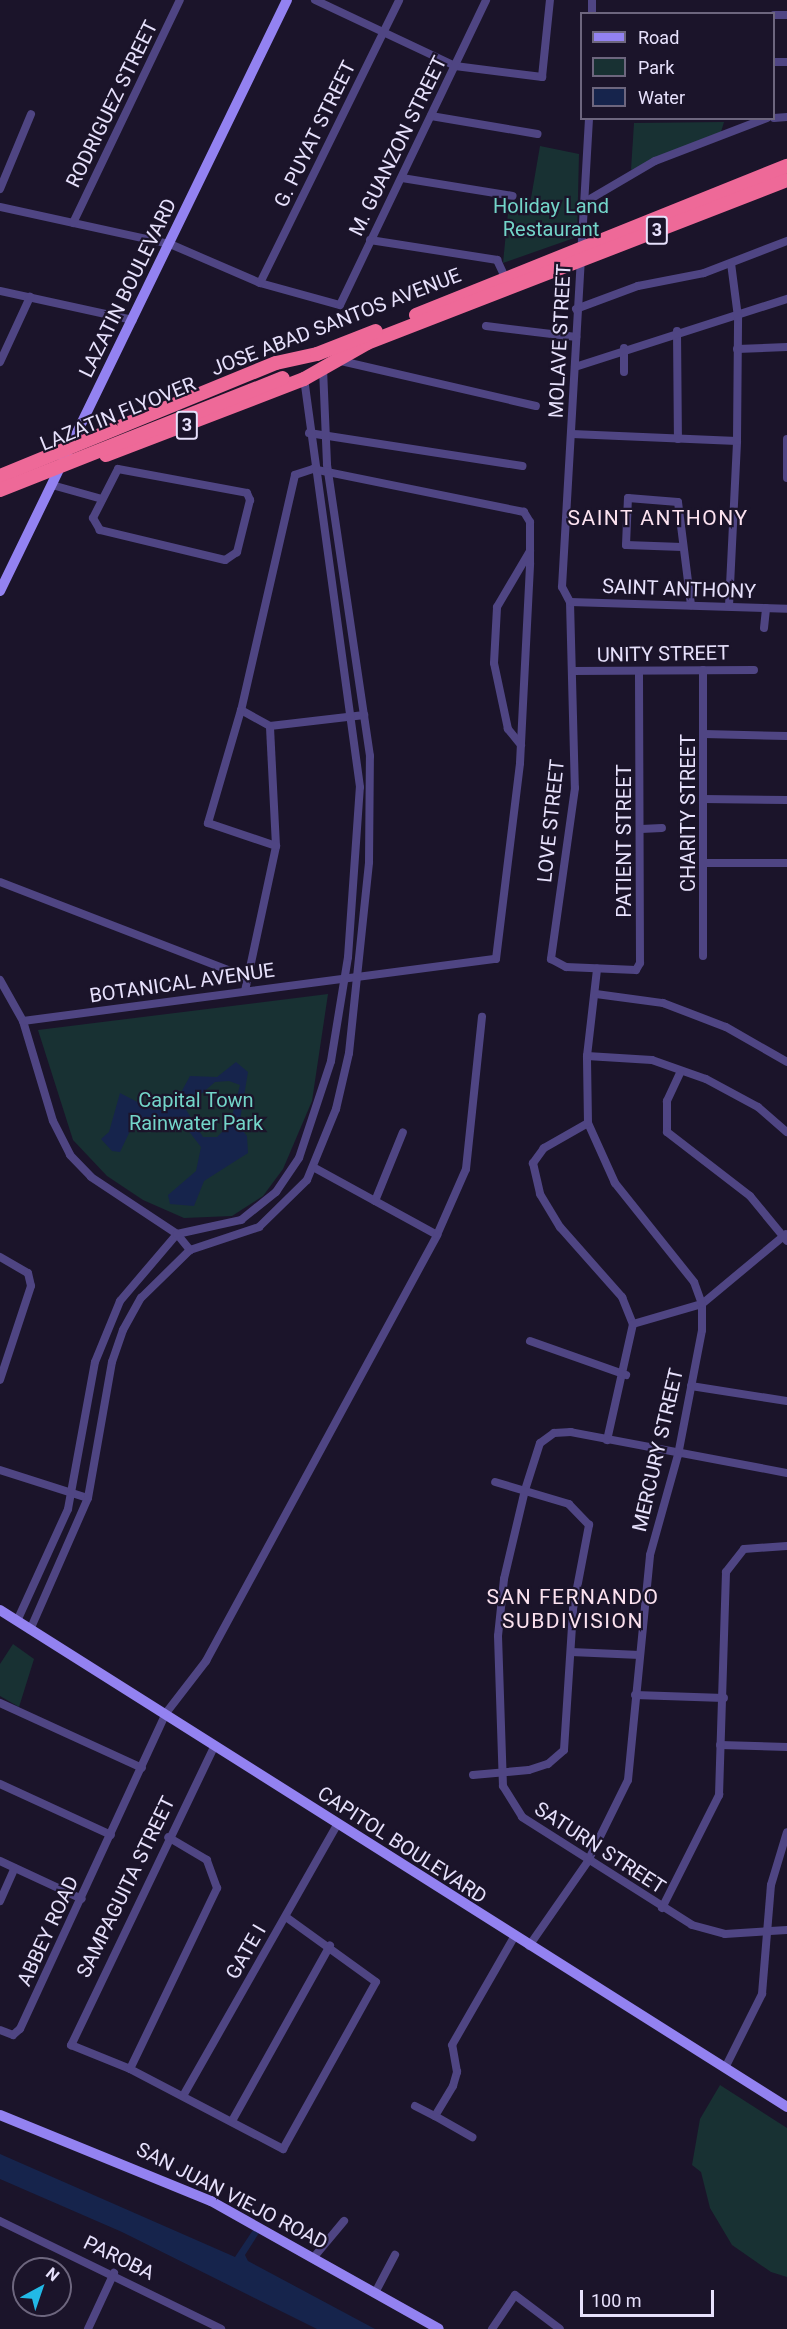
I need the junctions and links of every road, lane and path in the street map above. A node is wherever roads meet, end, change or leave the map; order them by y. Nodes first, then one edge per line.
1 (180, 0) edge
2 (287, 0) edge
3 (315, 0) edge
4 (399, 0) edge
5 (486, 0) edge
6 (550, 0) edge
7 (383, 33) junction
8 (455, 66) junction
9 (31, 114) dead end
10 (431, 116) junction
11 (589, 120) edge
12 (762, 120) edge
13 (537, 134) dead end
14 (787, 166) edge
15 (402, 178) junction
16 (787, 180) edge
17 (0, 189) edge
18 (513, 196) dead end
19 (585, 202) junction
20 (0, 207) edge
21 (74, 223) junction
22 (370, 240) junction
23 (787, 241) edge
24 (170, 244) junction
25 (581, 255) junction
26 (731, 263) junction
27 (260, 283) junction
28 (508, 283) junction
29 (0, 291) edge
30 (30, 297) junction
31 (787, 299) edge
32 (576, 309) junction
33 (738, 317) junction
34 (133, 320) junction
35 (486, 326) dead end
36 (677, 331) junction
37 (576, 337) junction
38 (367, 343) junction
39 (787, 347) edge
40 (624, 348) junction
41 (737, 349) junction
42 (318, 354) junction
43 (1, 356) edge
44 (341, 361) junction
45 (575, 367) junction
46 (323, 370) junction
47 (624, 372) dead end
48 (281, 374) junction
49 (304, 379) junction
50 (536, 406) dead end
51 (309, 433) junction
52 (324, 433) junction
53 (572, 434) junction
54 (678, 439) junction
55 (787, 439) edge
56 (737, 441) junction
57 (69, 448) junction
58 (46, 458) junction
59 (787, 461) edge
60 (522, 466) dead end
61 (63, 468) junction
62 (314, 469) junction
63 (0, 476) edge
64 (330, 476) junction
65 (787, 478) edge
66 (0, 483) edge
67 (52, 485) junction
68 (0, 490) edge
69 (0, 495) edge
70 (102, 498) junction
71 (682, 547) junction
72 (530, 550) junction
73 (0, 591) edge
74 (570, 602) junction
75 (691, 605) junction
76 (729, 606) junction
77 (766, 608) junction
78 (787, 609) edge
79 (764, 628) dead end
80 (703, 670) junction
81 (754, 670) dead end
82 (572, 671) junction
83 (639, 672) junction
84 (241, 710) junction
85 (364, 715) junction
86 (351, 717) junction
87 (270, 726) junction
88 (704, 734) junction
89 (787, 735) edge
90 (521, 745) junction
91 (703, 799) junction
92 (787, 800) edge
93 (662, 828) dead end
94 (641, 830) junction
95 (276, 846) junction
96 (706, 863) junction
97 (787, 863) edge
98 (0, 882) edge
99 (703, 956) dead end
100 (597, 969) junction
101 (244, 975) junction
102 (357, 978) junction
103 (0, 980) edge
104 (345, 980) junction
105 (245, 991) junction
106 (596, 994) junction
107 (482, 1017) dead end
108 (23, 1021) junction
109 (587, 1056) junction
110 (787, 1062) edge
111 (680, 1073) junction
112 (588, 1123) junction
113 (403, 1132) dead end
114 (787, 1132) edge
115 (313, 1167) junction
116 (375, 1201) junction
117 (177, 1234) junction
118 (437, 1235) junction
119 (786, 1237) edge
120 (190, 1250) junction
121 (0, 1257) edge
122 (702, 1304) junction
123 (633, 1324) junction
124 (530, 1341) dead end
125 (626, 1375) junction
126 (0, 1380) edge
127 (691, 1386) junction
128 (787, 1401) edge
129 (607, 1440) junction
130 (678, 1455) junction
131 (0, 1470) edge
132 (787, 1473) edge
133 (495, 1482) dead end
134 (525, 1490) junction
135 (72, 1493) junction
136 (88, 1498) junction
137 (787, 1546) edge
138 (0, 1610) edge
139 (18, 1621) junction
140 (30, 1630) junction
141 (571, 1652) junction
142 (640, 1655) junction
143 (635, 1695) junction
144 (724, 1698) junction
145 (0, 1703) edge
146 (166, 1713) junction
147 (215, 1745) junction
148 (720, 1746) junction
149 (787, 1747) edge
150 (142, 1768) junction
151 (503, 1772) junction
152 (473, 1775) dead end
153 (0, 1784) edge
154 (337, 1825) junction
155 (787, 1832) edge
156 (111, 1835) junction
157 (168, 1837) junction
158 (0, 1861) edge
159 (588, 1861) junction
160 (15, 1868) junction
161 (82, 1899) junction
162 (0, 1901) edge
163 (662, 1908) junction
164 (286, 1917) junction
165 (770, 1930) junction
166 (787, 1930) edge
167 (514, 1937) junction
168 (330, 1946) junction
169 (529, 1946) junction
170 (0, 2030) edge
171 (725, 2068) junction
172 (130, 2069) junction
173 (183, 2096) junction
174 (416, 2106) dead end
175 (787, 2107) edge
176 (0, 2115) edge
177 (435, 2116) junction
178 (232, 2121) junction
179 (472, 2137) dead end
180 (0, 2221) edge
181 (344, 2222) dead end
182 (395, 2255) dead end
183 (314, 2257) junction
184 (114, 2273) junction
185 (376, 2291) junction
186 (87, 2329) edge
187 (221, 2329) edge
188 (439, 2329) edge
189 (492, 2329) edge
190 (560, 2329) edge

1 - 21 street, RODRIGUEZ STREET
2 - 24 main road, LAZATIN BOULEVARD
3 - 7 street
4 - 7 street, G. PUYAT STREET
5 - 8 street, M. GUANZON STREET
6 - 8 street
7 - 8 street
7 - 27 street, G. PUYAT STREET
8 - 10 street, M. GUANZON STREET
9 - 17 street
10 - 13 street
10 - 15 street, M. GUANZON STREET
11 - 19 street, MOLAVE STREET
12 - 19 street
14 - 25 highway, JOSE ABAD SANTOS AVENUE / 3
15 - 18 street
15 - 22 street, M. GUANZON STREET
16 - 25 highway, JOSE ABAD SANTOS AVENUE / 3
19 - 25 street, MOLAVE STREET
20 - 21 street
21 - 24 street
22 - 27 street, M. GUANZON STREET
22 - 28 street
23 - 26 street
24 - 27 street
24 - 34 main road, LAZATIN BOULEVARD
25 - 28 highway, JOSE ABAD SANTOS AVENUE / 3
25 - 32 street, MOLAVE STREET
26 - 32 street
26 - 33 street
28 - 38 highway, JOSE ABAD SANTOS AVENUE / 3
28 - 42 highway, JOSE ABAD SANTOS AVENUE / 3
29 - 30 street
30 - 34 street
30 - 43 street
31 - 33 street
32 - 37 street, MOLAVE STREET
33 - 36 street
33 - 41 street
34 - 57 main road, LAZATIN BOULEVARD
35 - 37 street
36 - 40 street
36 - 54 street
37 - 45 street, MOLAVE STREET
38 - 44 highway, JOSE ABAD SANTOS AVENUE / 3
38 - 48 highway, LAZATIN FLYOVER / 3
39 - 41 street
40 - 45 street
40 - 47 street
41 - 56 street
42 - 48 highway, LAZATIN FLYOVER / 3
42 - 57 highway, JOSE ABAD SANTOS AVENUE / 3
44 - 46 highway, JOSE ABAD SANTOS AVENUE / 3
44 - 50 street
45 - 53 street, MOLAVE STREET
46 - 49 highway, JOSE ABAD SANTOS AVENUE / 3
46 - 52 street
48 - 66 highway, LAZATIN FLYOVER / 3
48 - 68 highway, LAZATIN FLYOVER / 3, bridge
49 - 51 street
49 - 61 highway, JOSE ABAD SANTOS AVENUE / 3
51 - 52 street
51 - 62 street
52 - 60 street
52 - 64 street
53 - 54 street
53 - 74 street, MOLAVE STREET
54 - 56 street
55 - 59 street
56 - 76 street
57 - 58 highway, JOSE ABAD SANTOS AVENUE / 3
57 - 61 main road, LAZATIN BOULEVARD
58 - 61 highway
58 - 63 highway, JOSE ABAD SANTOS AVENUE / 3
59 - 65 street
61 - 67 main road, LAZATIN BOULEVARD
61 - 69 highway, JOSE ABAD SANTOS AVENUE / 3
62 - 64 street
62 - 84 street
62 - 86 street
64 - 72 street
64 - 85 street
67 - 70 street
67 - 73 main road, LAZATIN BOULEVARD
70 - 70 street
71 - 71 street
71 - 75 street
72 - 90 street
72 - 90 street
74 - 75 street, SAINT ANTHONY
74 - 82 street, LOVE STREET
75 - 76 street, SAINT ANTHONY
76 - 77 street, SAINT ANTHONY
77 - 78 street, SAINT ANTHONY
77 - 79 street
80 - 81 street, UNITY STREET
80 - 83 street, UNITY STREET
80 - 88 street, CHARITY STREET
82 - 83 street, UNITY STREET
82 - 100 street, LOVE STREET
83 - 94 street, PATIENT STREET
84 - 87 street
84 - 95 street
85 - 86 street
85 - 102 street
86 - 87 street
86 - 104 street
87 - 95 street
88 - 89 street
88 - 91 street, CHARITY STREET
90 - 102 street, BOTANICAL AVENUE
91 - 92 street
91 - 96 street, CHARITY STREET
93 - 94 street
94 - 100 street, PATIENT STREET
95 - 101 street
96 - 97 street
96 - 99 street, CHARITY STREET
98 - 101 street
100 - 106 street
101 - 105 street
102 - 104 street, BOTANICAL AVENUE
102 - 115 street
103 - 108 street
104 - 105 street, BOTANICAL AVENUE
104 - 117 street
105 - 108 street, BOTANICAL AVENUE
106 - 109 street
106 - 110 street
107 - 118 street, ABBEY ROAD
108 - 117 street
109 - 111 street
109 - 112 street
111 - 114 street
111 - 119 street
112 - 122 street
112 - 123 street
113 - 116 street
115 - 116 street
115 - 120 street
116 - 118 street
117 - 120 street
117 - 135 street
118 - 146 street, ABBEY ROAD
119 - 122 street
120 - 136 street
121 - 126 street
122 - 123 street
122 - 127 street, MERCURY STREET
123 - 125 street
124 - 125 street
125 - 129 street
127 - 128 street
127 - 130 street, MERCURY STREET
129 - 130 street, SATURN STREET
129 - 134 street, SATURN STREET
130 - 132 street, SATURN STREET
130 - 142 street, MERCURY STREET
131 - 135 street
133 - 134 street
134 - 141 street
134 - 151 street, SATURN STREET
135 - 136 street
135 - 139 street
136 - 140 street
137 - 144 street
138 - 139 main road, CAPITOL BOULEVARD
139 - 140 main road, CAPITOL BOULEVARD
140 - 146 main road, CAPITOL BOULEVARD
141 - 142 street
141 - 151 street
142 - 143 street, MERCURY STREET
143 - 144 street
143 - 159 street, MERCURY STREET
144 - 148 street
145 - 150 street
146 - 147 main road, CAPITOL BOULEVARD
146 - 150 street, ABBEY ROAD
147 - 154 main road, CAPITOL BOULEVARD
147 - 157 street, SAMPAGUITA STREET
148 - 149 street
148 - 163 street
150 - 156 street, ABBEY ROAD
151 - 152 street
151 - 159 street, SATURN STREET
153 - 156 street
154 - 164 street, GATE I
154 - 167 main road, CAPITOL BOULEVARD
155 - 165 street
156 - 161 street, ABBEY ROAD
157 - 172 street
157 - 172 street, SAMPAGUITA STREET
158 - 160 street
159 - 163 street, SATURN STREET
159 - 169 street, MERCURY STREET
160 - 161 street
160 - 162 street
161 - 170 street, ABBEY ROAD
163 - 165 street, SATURN STREET
164 - 168 street
164 - 173 street, GATE I
165 - 166 street, SATURN STREET
165 - 171 street
167 - 169 main road, CAPITOL BOULEVARD
167 - 177 street
168 - 178 street
168 - 178 street
169 - 171 main road, CAPITOL BOULEVARD
171 - 175 main road, CAPITOL BOULEVARD
172 - 173 street
173 - 178 street
174 - 177 street
176 - 183 main road, SAN JUAN VIEJO ROAD
177 - 179 street
180 - 184 street, PAROBA
181 - 183 street
182 - 185 street
183 - 185 main road, SAN JUAN VIEJO ROAD
184 - 186 street
184 - 187 street, PAROBA
185 - 188 main road, SAN JUAN VIEJO ROAD
189 - 190 street

